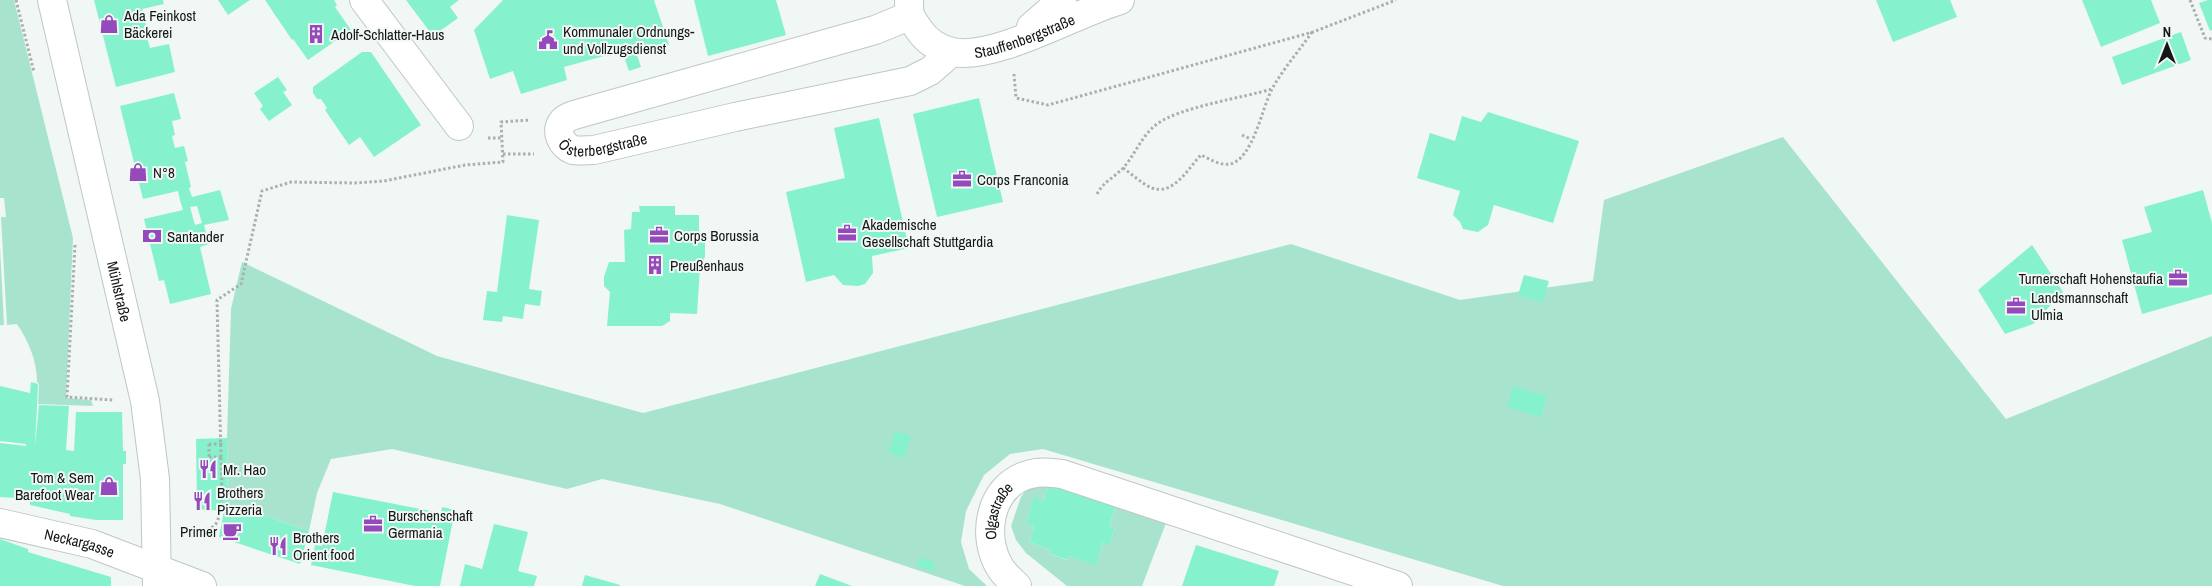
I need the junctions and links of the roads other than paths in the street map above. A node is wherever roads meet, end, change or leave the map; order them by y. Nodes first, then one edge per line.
1 (52, 0) edge
2 (364, 0) edge
3 (1062, 0) edge
4 (1120, 0) edge
5 (909, 8) edge
6 (1010, 44) junction
7 (952, 52) junction
8 (459, 126) dead end
9 (0, 522) edge
10 (157, 577) edge
11 (202, 586) edge
12 (1017, 586) edge
13 (1398, 586) edge

1 - 10 street, Mühlstraße
2 - 8 street
3 - 6 street
4 - 6 street, Stauffenbergstraße
5 - 7 street, Stauffenbergstraße
5 - 7 street, Österbergstraße
6 - 7 street, Stauffenbergstraße
9 - 10 street, Neckargasse
10 - 11 street, Neckargasse
12 - 13 street, Olgastraße

